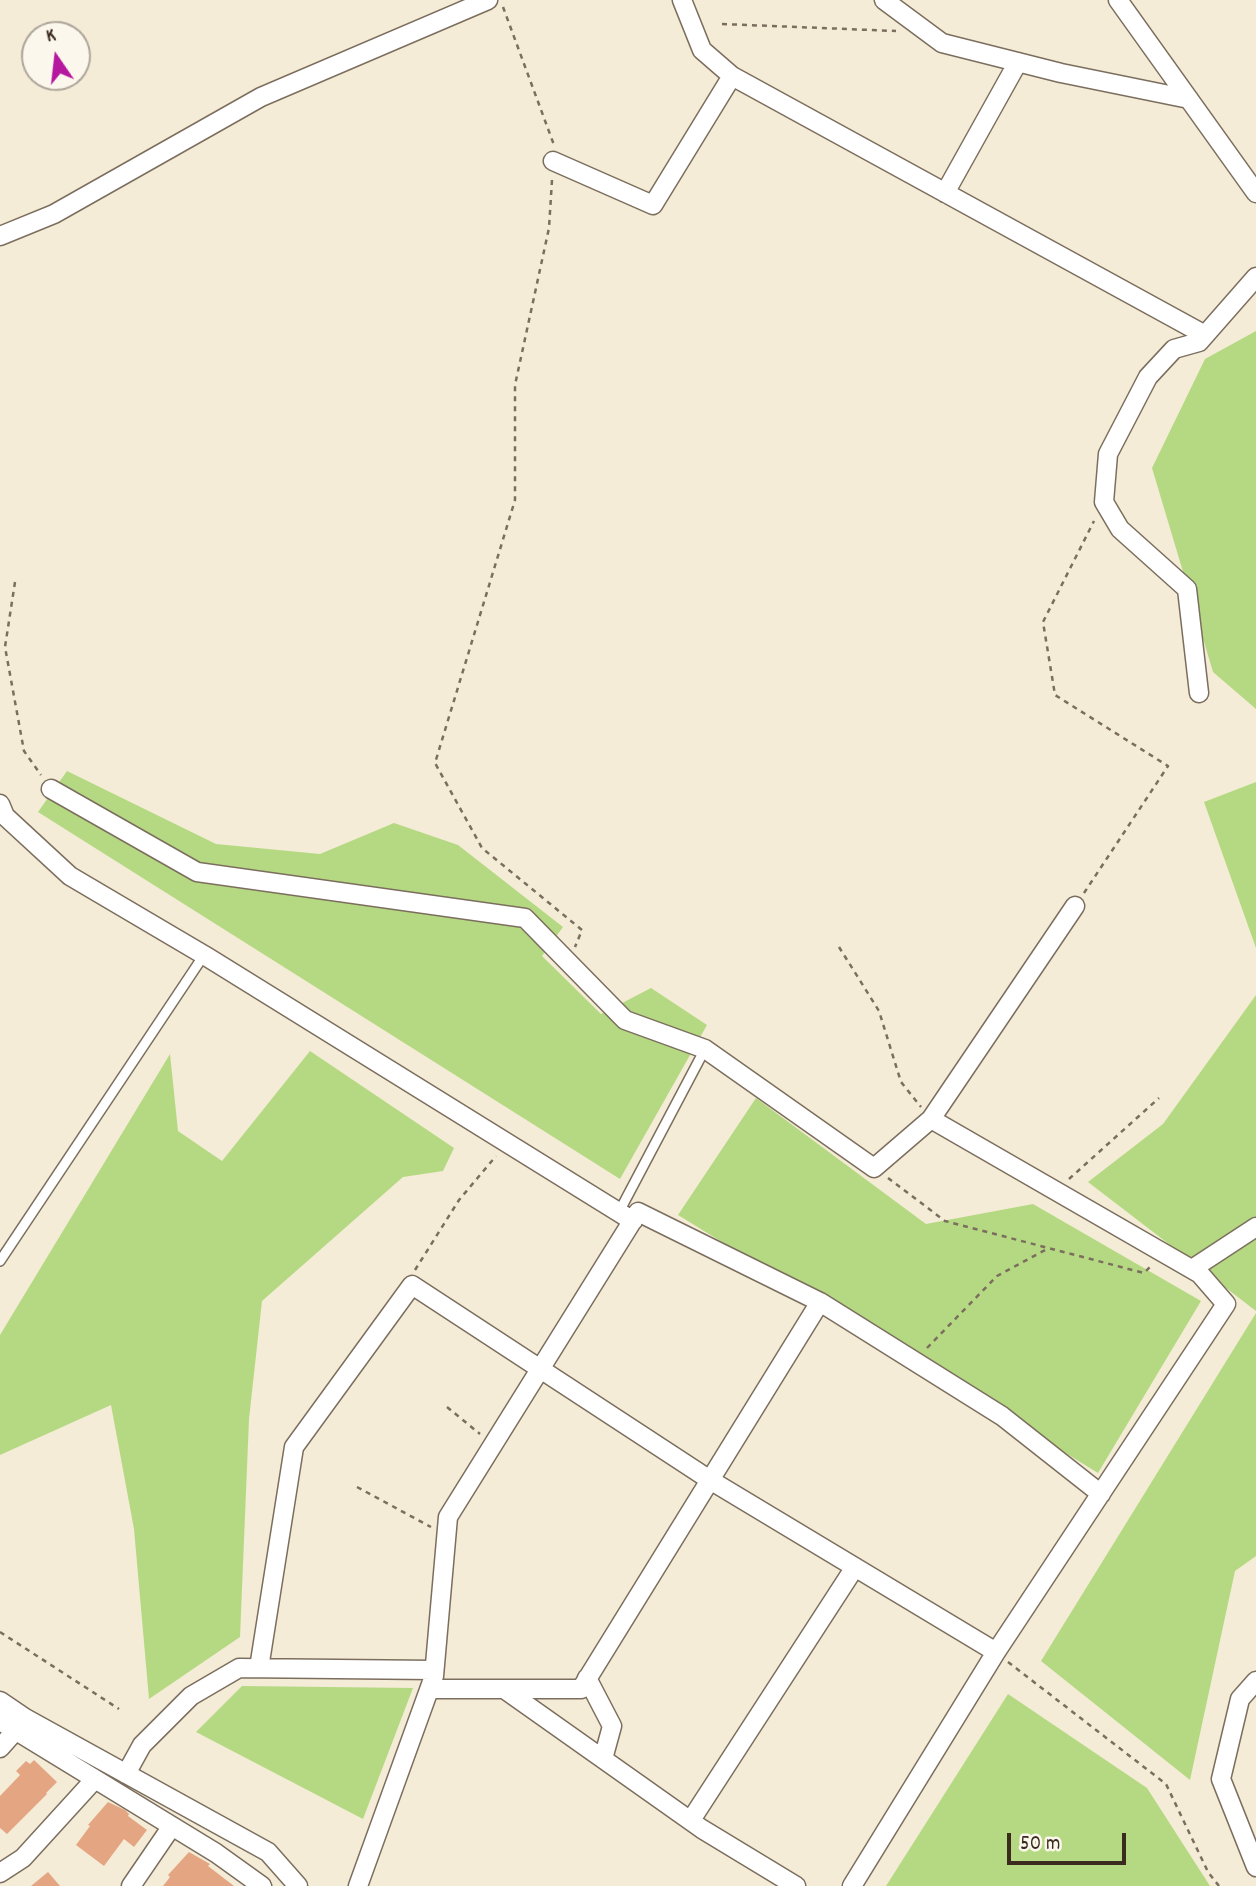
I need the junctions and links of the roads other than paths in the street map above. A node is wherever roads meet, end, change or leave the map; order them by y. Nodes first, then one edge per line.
1 (488, 0) edge
2 (682, 0) edge
3 (884, 0) edge
4 (1118, 0) edge
5 (1018, 62) junction
6 (732, 76) junction
7 (1189, 99) junction
8 (553, 161) road end
9 (945, 193) junction
10 (1256, 193) edge
11 (0, 236) edge
12 (1256, 276) edge
13 (1205, 335) junction
14 (1199, 693) dead end
15 (51, 789) road end
16 (0, 804) edge
17 (1075, 906) road end
18 (204, 955) junction
19 (705, 1049) junction
20 (932, 1119) junction
21 (626, 1217) junction
22 (1256, 1227) edge
23 (0, 1261) edge
24 (1192, 1269) junction
25 (820, 1302) junction
26 (540, 1369) junction
27 (710, 1480) junction
28 (1101, 1494) junction
29 (855, 1567) junction
30 (996, 1652) junction
31 (259, 1668) junction
32 (434, 1670) junction
33 (587, 1678) junction
34 (1256, 1681) edge
35 (430, 1689) junction
36 (504, 1689) junction
37 (0, 1701) edge
38 (0, 1721) edge
39 (16, 1730) junction
40 (0, 1748) edge
41 (603, 1759) junction
42 (126, 1774) junction
43 (95, 1779) junction
44 (691, 1821) junction
45 (172, 1826) junction
46 (1256, 1867) edge
47 (0, 1873) edge
48 (252, 1883) edge
49 (131, 1886) edge
50 (298, 1886) edge
51 (358, 1886) edge
52 (796, 1886) edge
53 (852, 1886) edge

1 - 11 street
2 - 6 street
3 - 5 street
4 - 7 street
5 - 7 street
5 - 9 street
6 - 8 street
6 - 9 street
7 - 10 street
9 - 13 street
12 - 13 street
13 - 14 street
15 - 19 street
16 - 18 street
17 - 20 street
18 - 21 street
18 - 23 lane
19 - 20 street
19 - 21 lane
20 - 24 street
21 - 25 street
21 - 26 street
22 - 24 street
24 - 28 street
25 - 27 street
25 - 28 street
26 - 27 street
26 - 31 street
26 - 32 street
27 - 29 street
27 - 33 street
28 - 30 street
29 - 30 street
29 - 44 street
30 - 53 street
31 - 32 street
31 - 42 street
32 - 35 street
33 - 36 street
33 - 41 street
34 - 46 street
35 - 36 street
35 - 51 street
36 - 41 street
37 - 42 street
38 - 39 street
39 - 40 street
39 - 43 street
41 - 44 street
42 - 50 street
43 - 45 street
43 - 47 street
44 - 52 street
45 - 48 street
45 - 49 street

